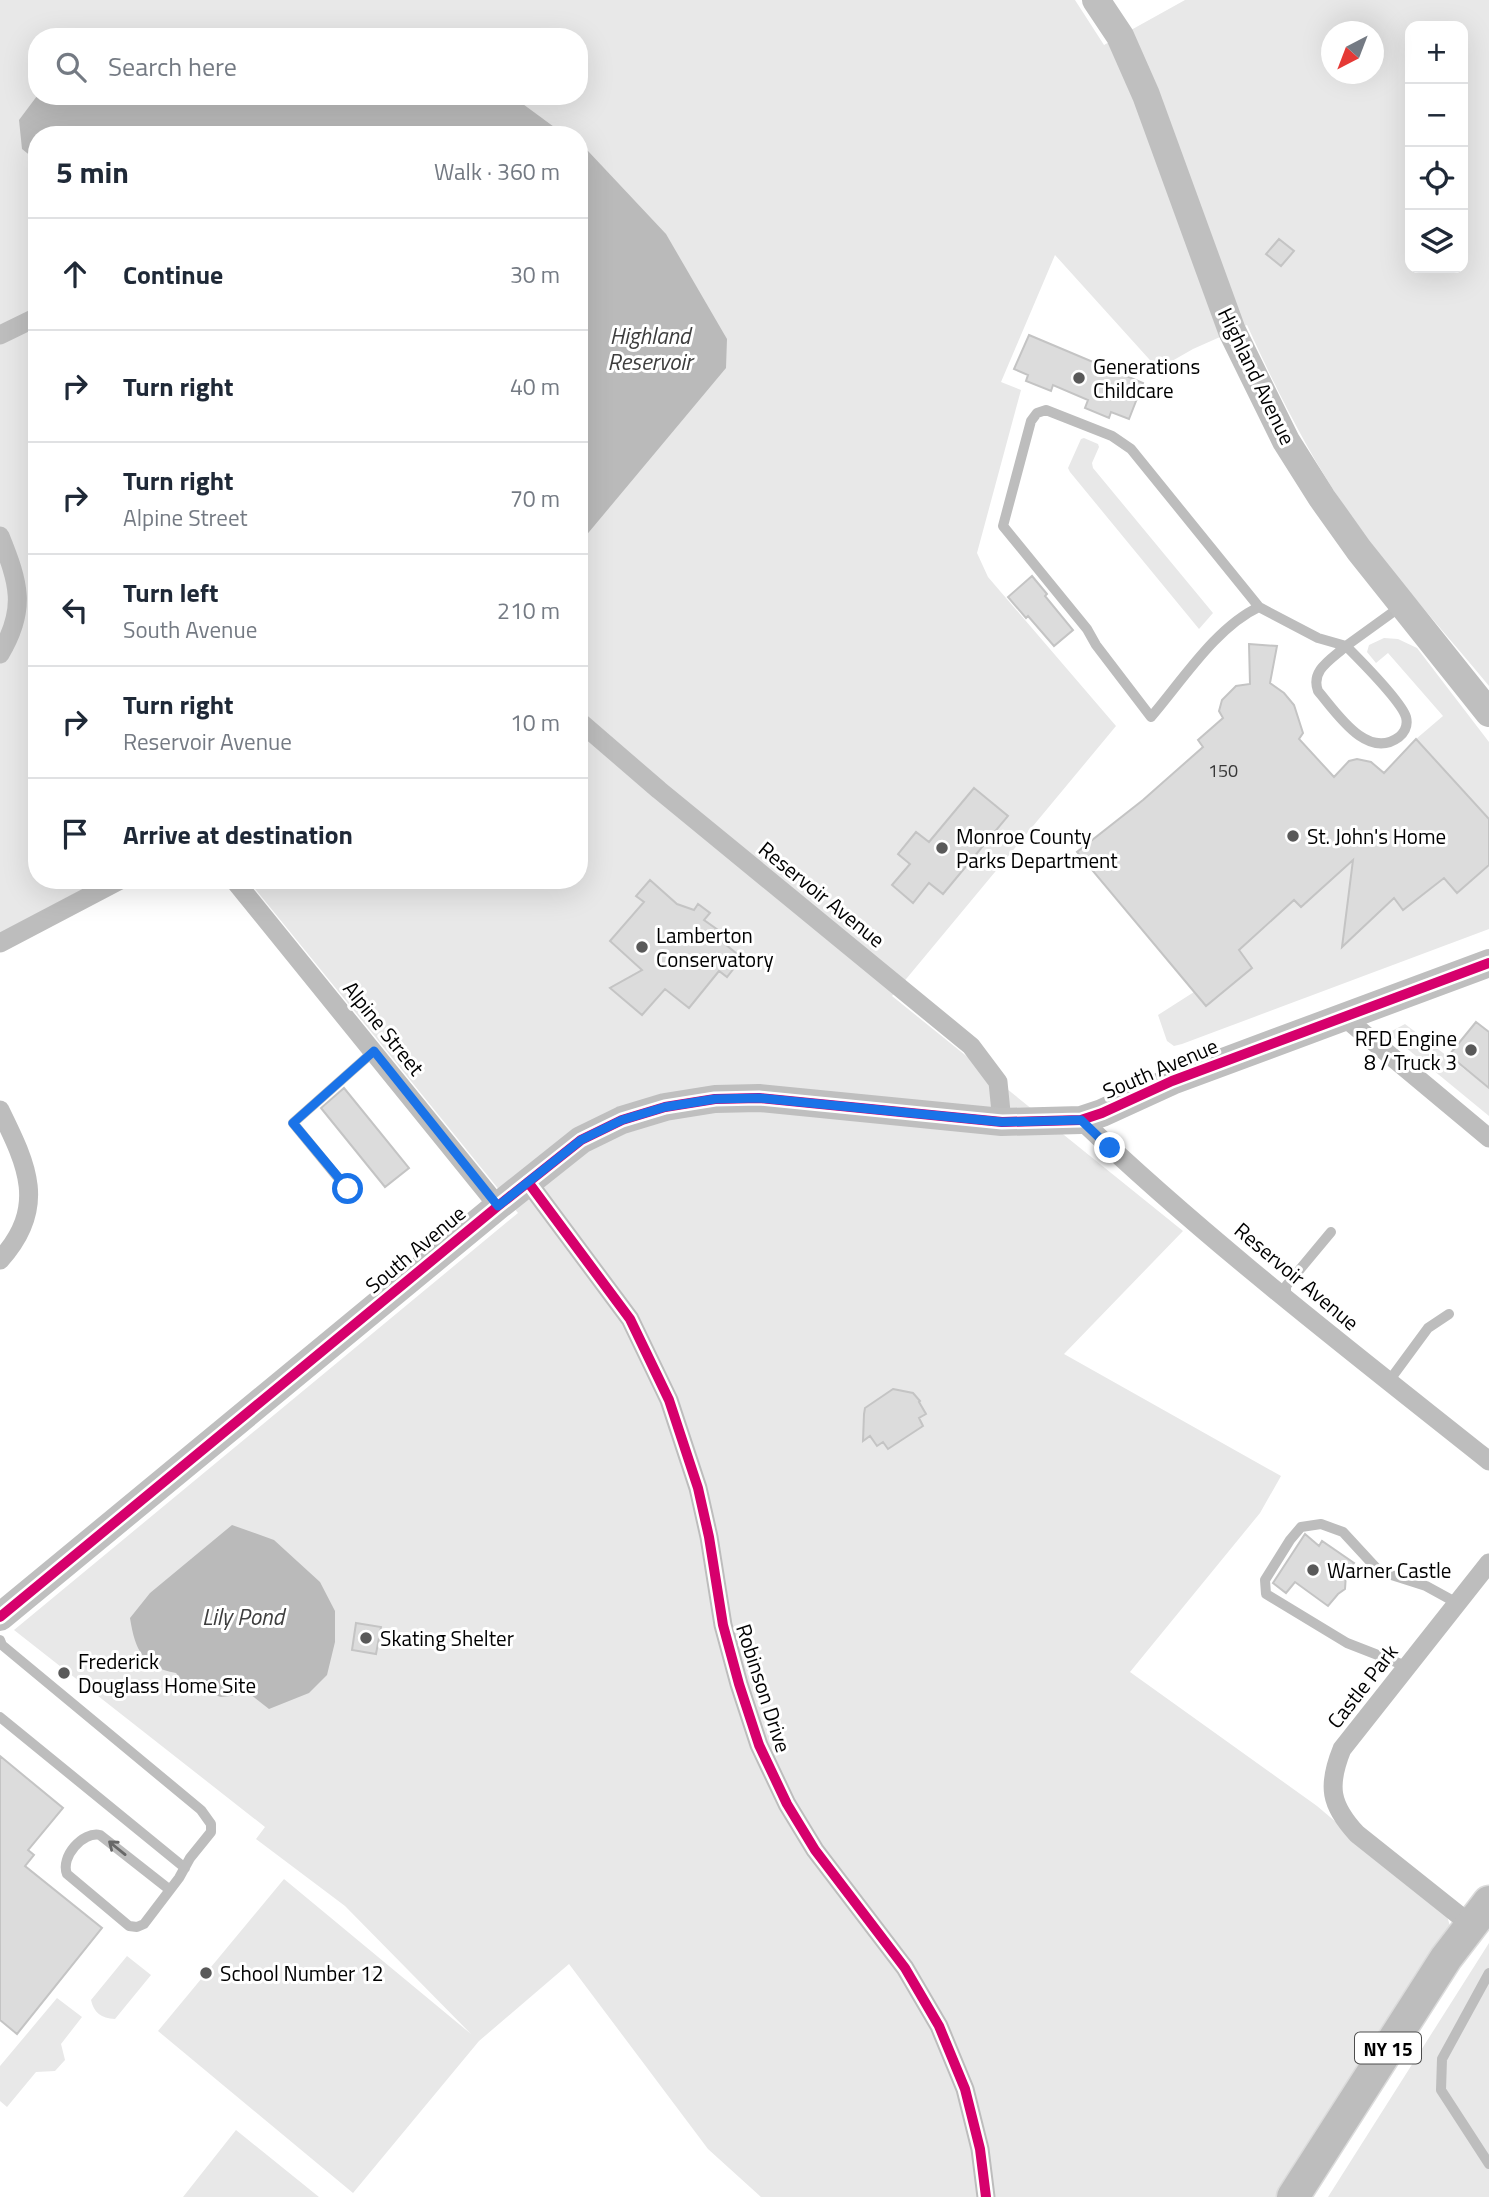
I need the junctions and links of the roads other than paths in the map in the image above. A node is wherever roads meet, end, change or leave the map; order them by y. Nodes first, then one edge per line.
1 (1096, 0) edge
2 (28, 321) edge
3 (0, 335) edge
4 (0, 536) edge
5 (1402, 605) junction
6 (1259, 607) junction
7 (1346, 646) junction
8 (0, 654) edge
9 (1489, 713) edge
10 (588, 730) edge
11 (103, 889) edge
12 (241, 889) edge
13 (0, 943) edge
14 (1489, 963) edge
15 (1344, 1017) junction
16 (374, 1051) junction
17 (0, 1110) edge
18 (1081, 1120) junction
19 (1002, 1122) junction
20 (1489, 1138) edge
21 (528, 1182) junction
22 (348, 1189) dead end
23 (498, 1206) junction
24 (1331, 1232) dead end
25 (0, 1260) edge
26 (1286, 1299) junction
27 (1450, 1314) dead end
28 (1389, 1381) junction
29 (1489, 1461) edge
30 (1489, 1563) edge
31 (1457, 1603) junction
32 (0, 1617) edge
33 (0, 1640) edge
34 (1406, 1666) junction
35 (0, 1717) edge
36 (185, 1868) junction
37 (170, 1890) junction
38 (1479, 1913) edge
39 (1489, 1973) edge
40 (1489, 2164) edge
41 (986, 2197) edge
42 (1293, 2197) edge

1 - 5 main road, Highland Avenue
2 - 3 street
4 - 8 street
5 - 7 lane
5 - 9 main road, Highland Avenue
6 - 6 lane
6 - 7 lane
7 - 7 lane
10 - 19 street, Reservoir Avenue
11 - 13 street
12 - 16 street, Alpine Street
14 - 15 main road, South Avenue
15 - 18 main road, South Avenue
15 - 20 street
16 - 22 lane
16 - 23 street, Alpine Street
17 - 25 street
18 - 19 main road, South Avenue
18 - 26 street, Reservoir Avenue
19 - 21 main road, South Avenue
21 - 23 main road, South Avenue
21 - 41 street, Robinson Drive
23 - 32 main road, South Avenue
24 - 26 lane
26 - 28 street, Reservoir Avenue
27 - 28 lane
28 - 29 street, Reservoir Avenue
30 - 31 street, Castle Park
31 - 34 street, Castle Park
31 - 34 lane
33 - 36 lane
34 - 38 street, Castle Park
35 - 36 lane
36 - 37 lane
37 -> 37 lane
38 - 42 main road, NY 15
39 - 40 lane

